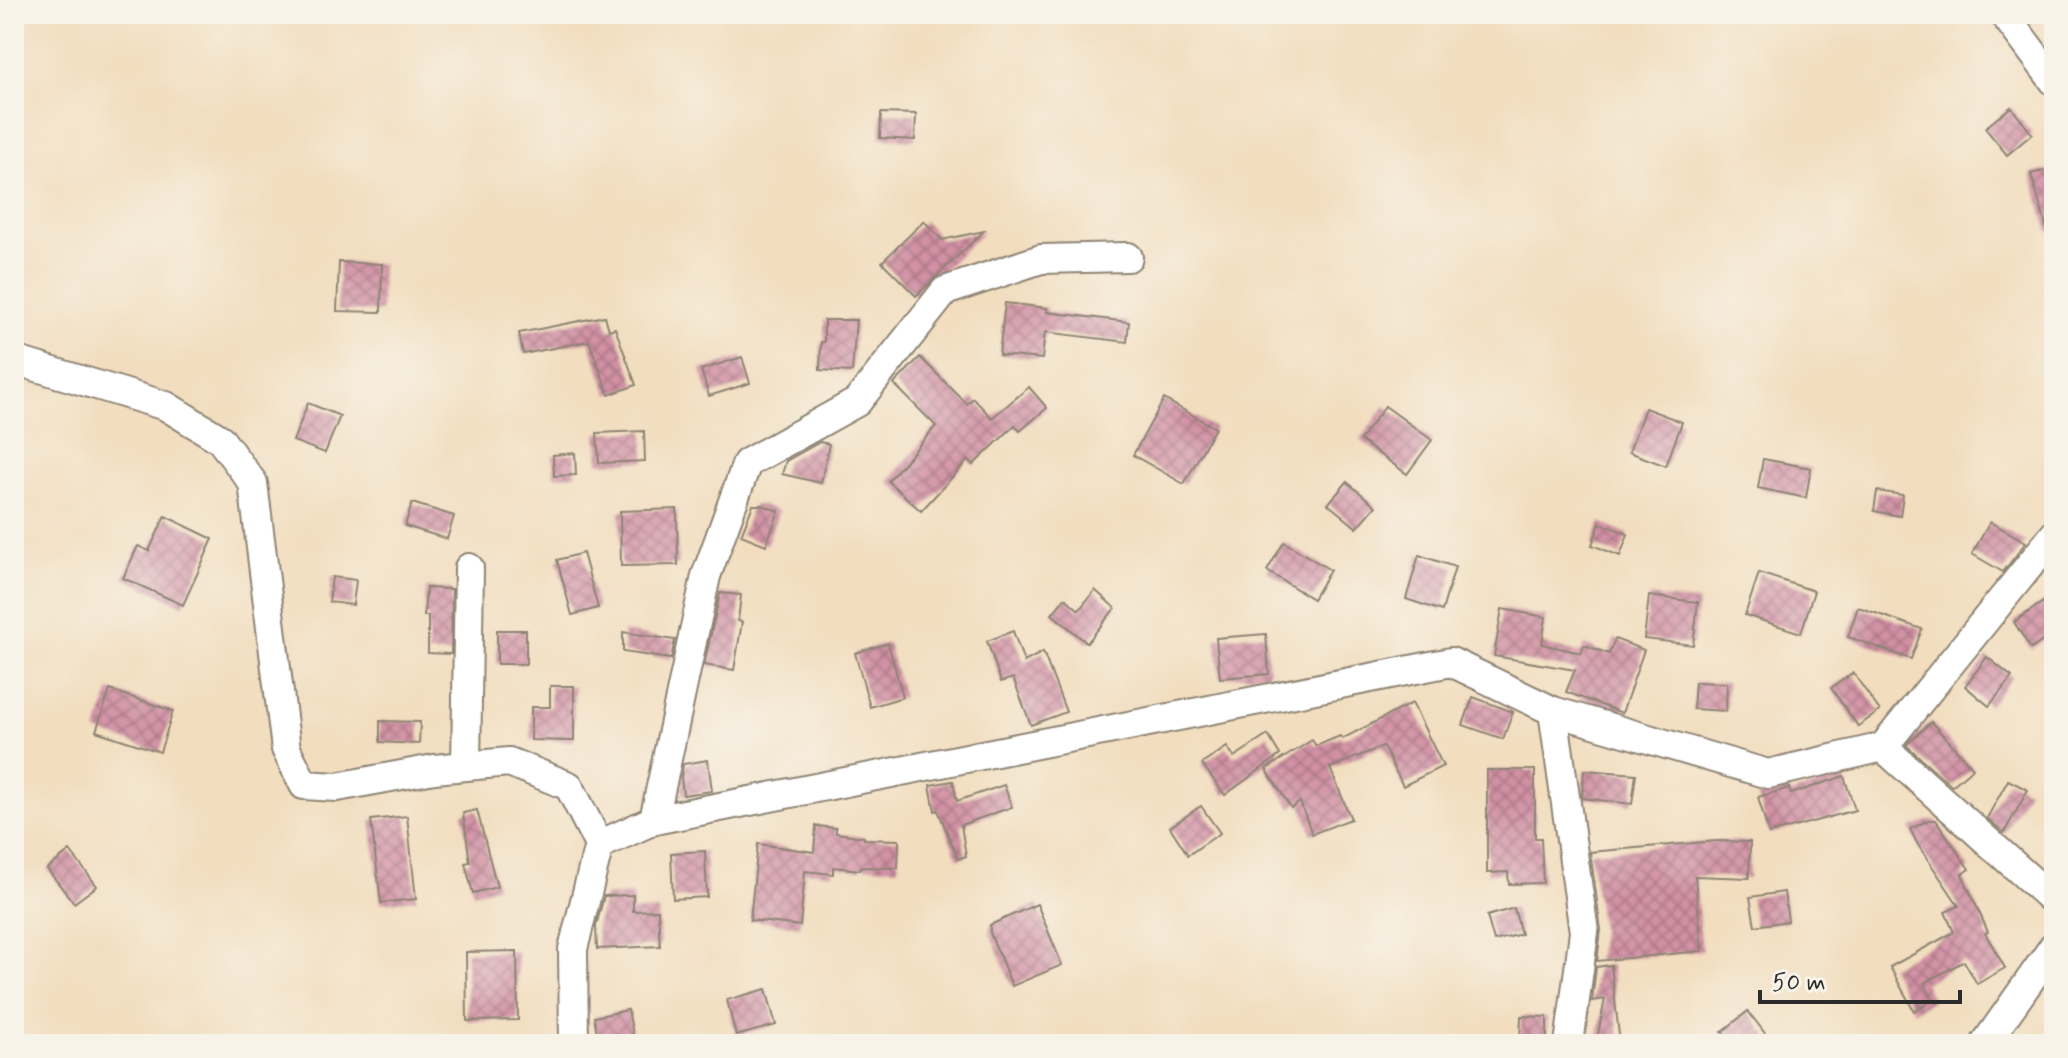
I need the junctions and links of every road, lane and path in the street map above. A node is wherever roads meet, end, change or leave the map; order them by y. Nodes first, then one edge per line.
1 (2004, 14) edge
2 (2054, 81) edge
3 (1128, 257) dead end
4 (14, 360) edge
5 (2054, 535) edge
6 (469, 568) dead end
7 (1553, 711) junction
8 (1883, 747) junction
9 (466, 766) junction
10 (654, 820) junction
11 (599, 845) junction
12 (2054, 901) edge
13 (2054, 946) edge
14 (574, 1044) edge
15 (1569, 1044) edge
16 (1985, 1044) edge

1 - 2 street
3 - 10 street
4 - 9 street
5 - 8 street
6 - 9 street
7 - 8 street
7 - 10 street
7 - 15 street
8 - 12 street
9 - 11 street
10 - 11 street
11 - 14 street
13 - 16 street

